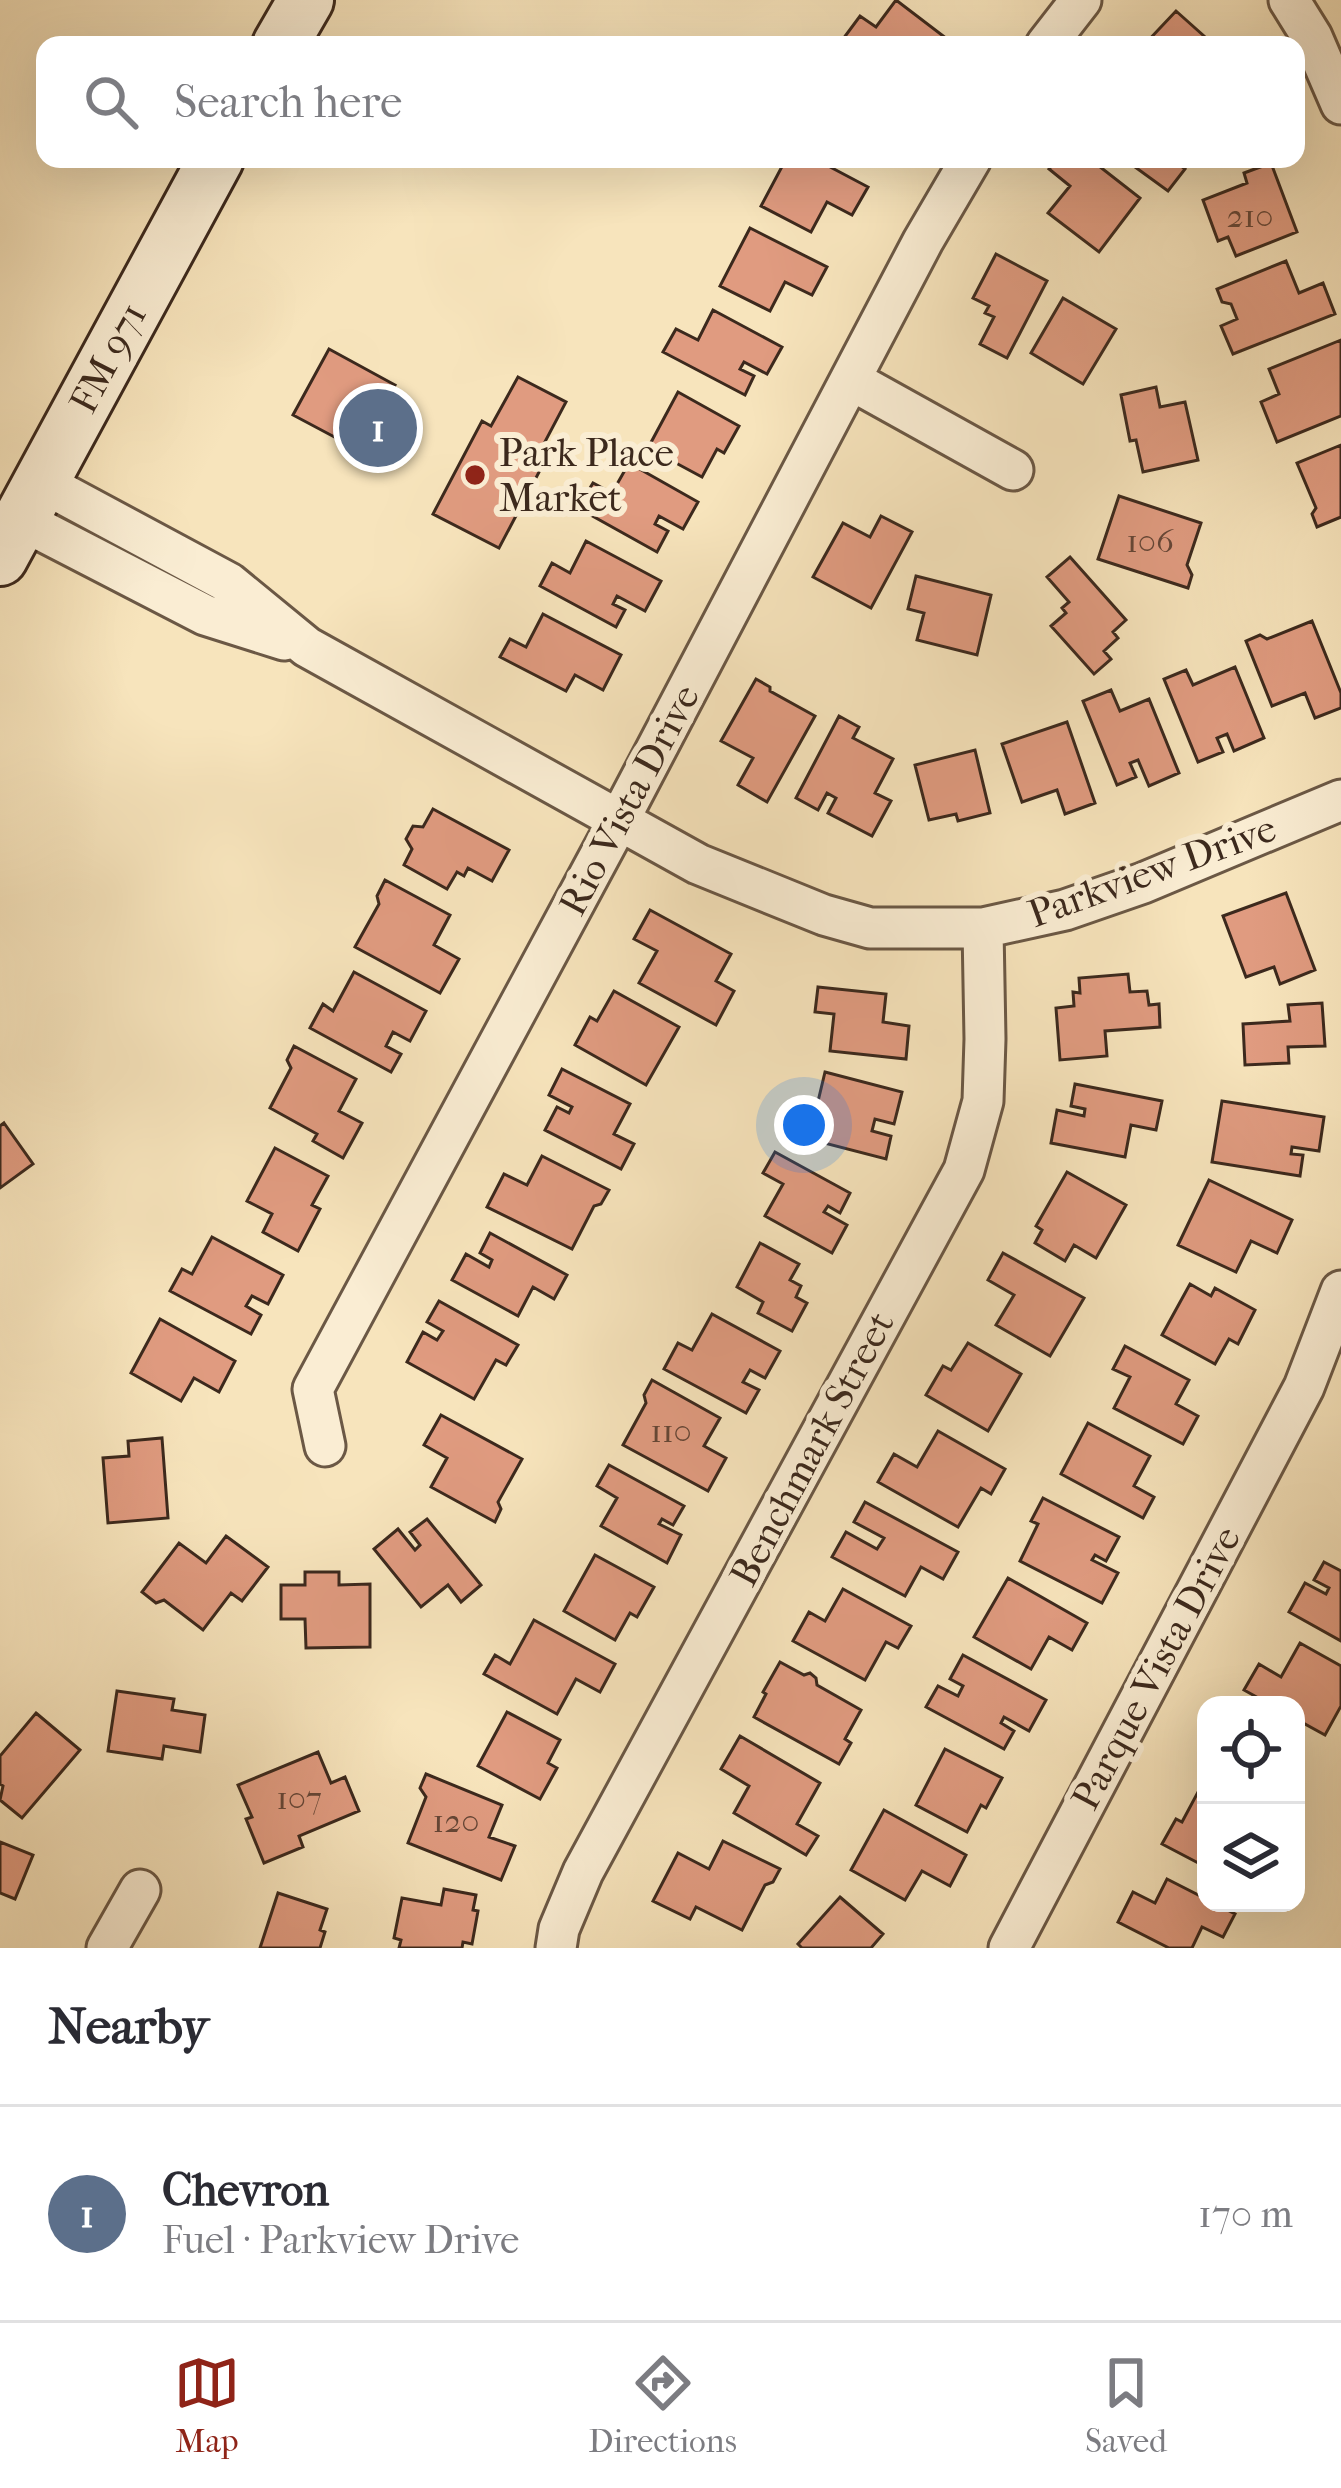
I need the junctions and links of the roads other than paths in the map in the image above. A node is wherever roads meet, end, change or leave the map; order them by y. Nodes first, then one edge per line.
1 (306, 0) edge
2 (1081, 0) edge
3 (1289, 0) edge
4 (285, 36) edge
5 (1053, 36) edge
6 (1341, 104) edge
7 (210, 168) edge
8 (966, 168) edge
9 (851, 380) junction
10 (1013, 470) dead end
11 (20, 520) edge
12 (1341, 800) edge
13 (619, 820) junction
14 (983, 928) junction
15 (1341, 1291) edge
16 (1341, 1337) edge
17 (1304, 1387) junction
18 (325, 1446) dead end
19 (140, 1890) dead end
20 (107, 1948) edge
21 (556, 1948) edge
22 (1009, 1948) edge

1 - 4 main road
2 - 5 street
3 - 6 street
7 - 11 main road, FM 971 / FM 971
8 - 9 street, Rio Vista Drive
9 - 10 street
9 - 13 street, Rio Vista Drive
11 - 13 street, Parkview Drive
12 - 14 street, Parkview Drive
13 - 14 street, Parkview Drive
13 - 18 street, Rio Vista Drive
14 - 21 street, Benchmark Street
15 - 17 street, Parque Vista Drive
16 - 17 street, Parque Vista Drive
17 - 22 street, Parque Vista Drive
19 - 20 street

